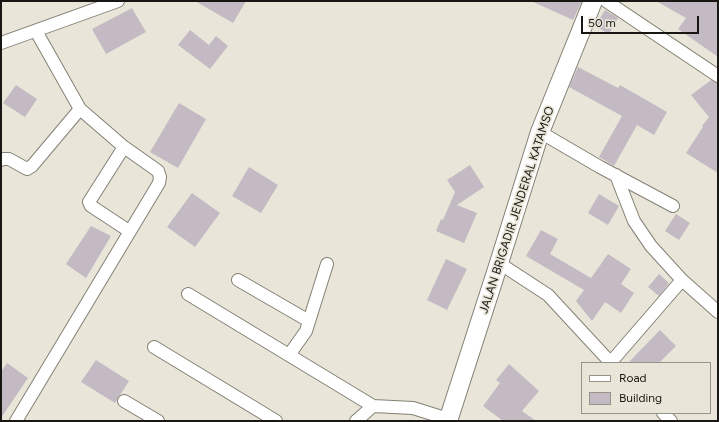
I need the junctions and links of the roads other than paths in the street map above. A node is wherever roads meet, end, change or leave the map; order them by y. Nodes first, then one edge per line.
1 (118, 1) edge
2 (592, 1) edge
3 (606, 1) edge
4 (36, 31) junction
5 (1, 43) edge
6 (718, 76) edge
7 (80, 109) junction
8 (540, 132) junction
9 (124, 148) junction
10 (1, 160) edge
11 (616, 176) junction
12 (673, 206) dead end
13 (129, 231) junction
14 (499, 263) junction
15 (327, 264) dead end
16 (238, 280) dead end
17 (682, 280) junction
18 (188, 294) dead end
19 (718, 312) edge
20 (309, 321) junction
21 (154, 347) dead end
22 (289, 356) junction
23 (610, 362) edge
24 (612, 362) edge
25 (124, 401) dead end
26 (373, 406) junction
27 (448, 420) edge
28 (16, 421) edge
29 (158, 421) edge
30 (276, 421) edge
31 (356, 421) edge

1 - 4 street
2 - 8 main road, JALAN BRIGADIR JENDERAL KATAMSO
3 - 6 street
4 - 5 street
4 - 7 street
7 - 9 street
7 - 10 street
8 - 11 street
8 - 14 main road, JALAN BRIGADIR JENDERAL KATAMSO
9 - 13 street
9 - 13 street
11 - 12 street
11 - 17 street
13 - 28 street
14 - 23 street
14 - 27 main road, JALAN BRIGADIR JENDERAL KATAMSO
15 - 20 street
16 - 20 street
17 - 19 street
17 - 24 street
18 - 22 street
20 - 22 street
21 - 30 street
22 - 26 street
25 - 29 street
26 - 27 street
26 - 31 street

